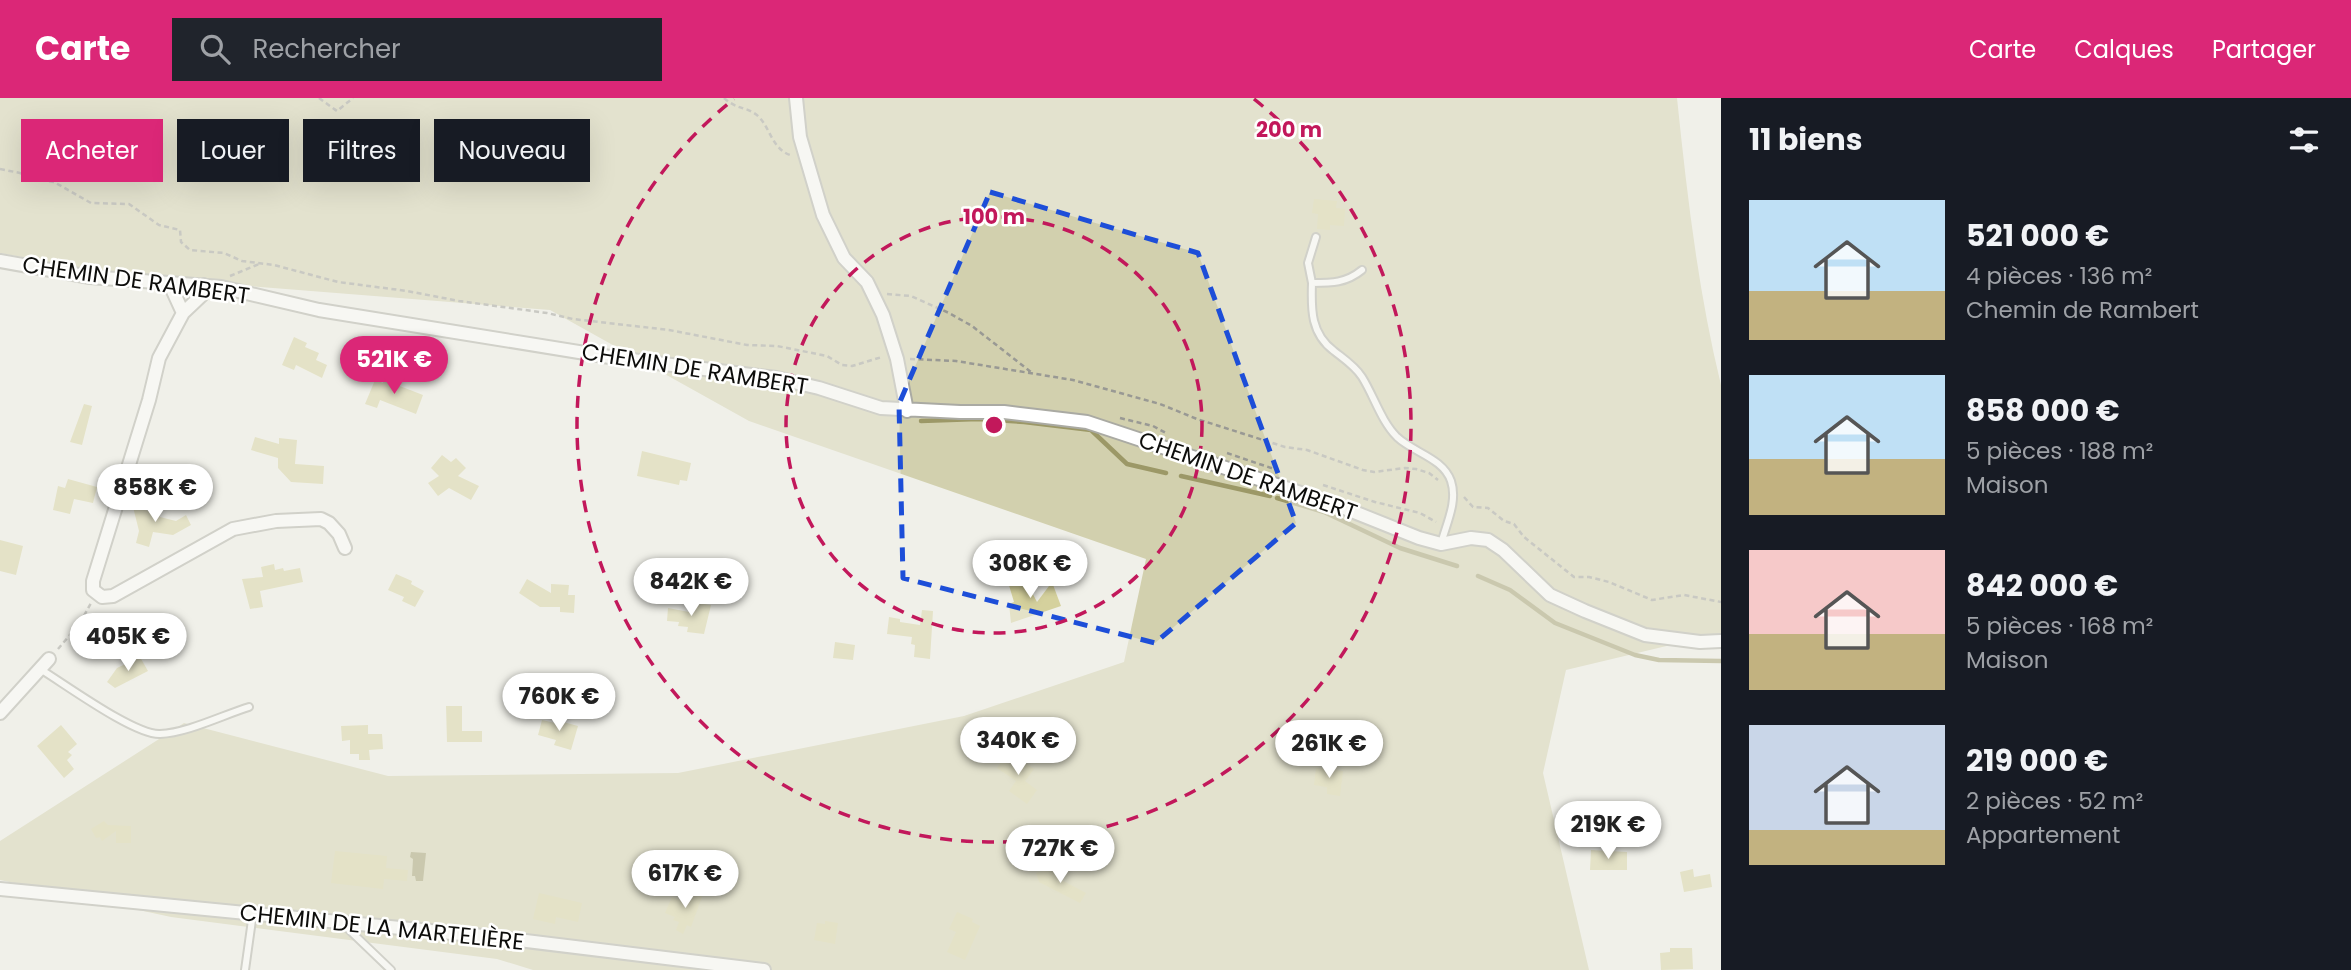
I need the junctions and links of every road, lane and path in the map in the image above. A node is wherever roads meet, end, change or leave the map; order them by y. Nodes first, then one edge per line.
1 (319, 98) edge
2 (353, 98) edge
3 (724, 98) edge
4 (796, 98) edge
5 (807, 160) junction
6 (0, 169) edge
7 (1315, 237) dead end
8 (0, 261) edge
9 (259, 264) junction
10 (1362, 270) dead end
11 (172, 283) junction
12 (1312, 283) junction
13 (204, 285) junction
14 (221, 287) junction
15 (873, 293) junction
16 (183, 313) junction
17 (897, 359) junction
18 (1031, 372) junction
19 (907, 411) junction
20 (1453, 489) junction
21 (1441, 544) junction
22 (345, 548) dead end
23 (96, 594) junction
24 (1721, 602) edge
25 (1721, 641) edge
26 (45, 664) junction
27 (249, 707) dead end
28 (0, 713) edge
29 (0, 889) edge
30 (253, 913) junction
31 (341, 922) junction
32 (245, 970) edge
33 (391, 970) edge
34 (764, 970) edge

1 - 2 path
3 - 5 path
4 - 5 street
5 - 15 street
6 - 9 path
7 - 12 lane
8 - 11 street, CHEMIN DE RAMBERT
9 - 14 path
9 - 17 path
10 - 12 lane
11 - 13 street, CHEMIN DE RAMBERT
11 - 16 street
12 - 20 lane
13 - 14 street, CHEMIN DE RAMBERT
13 - 16 street
14 - 19 street, CHEMIN DE RAMBERT
15 - 17 street
15 - 18 path
16 - 23 street
17 - 18 path
17 - 19 street
18 - 20 path
19 - 21 street, CHEMIN DE RAMBERT
20 - 21 lane
20 - 24 path
21 - 25 street, CHEMIN DE RAMBERT
22 - 23 street
23 - 26 path
26 - 27 lane
26 - 28 street
29 - 30 street, CHEMIN DE LA MARTELIÈRE
30 - 31 street, CHEMIN DE LA MARTELIÈRE
30 - 32 lane
31 - 33 lane
31 - 34 street, CHEMIN DE LA MARTELIÈRE

